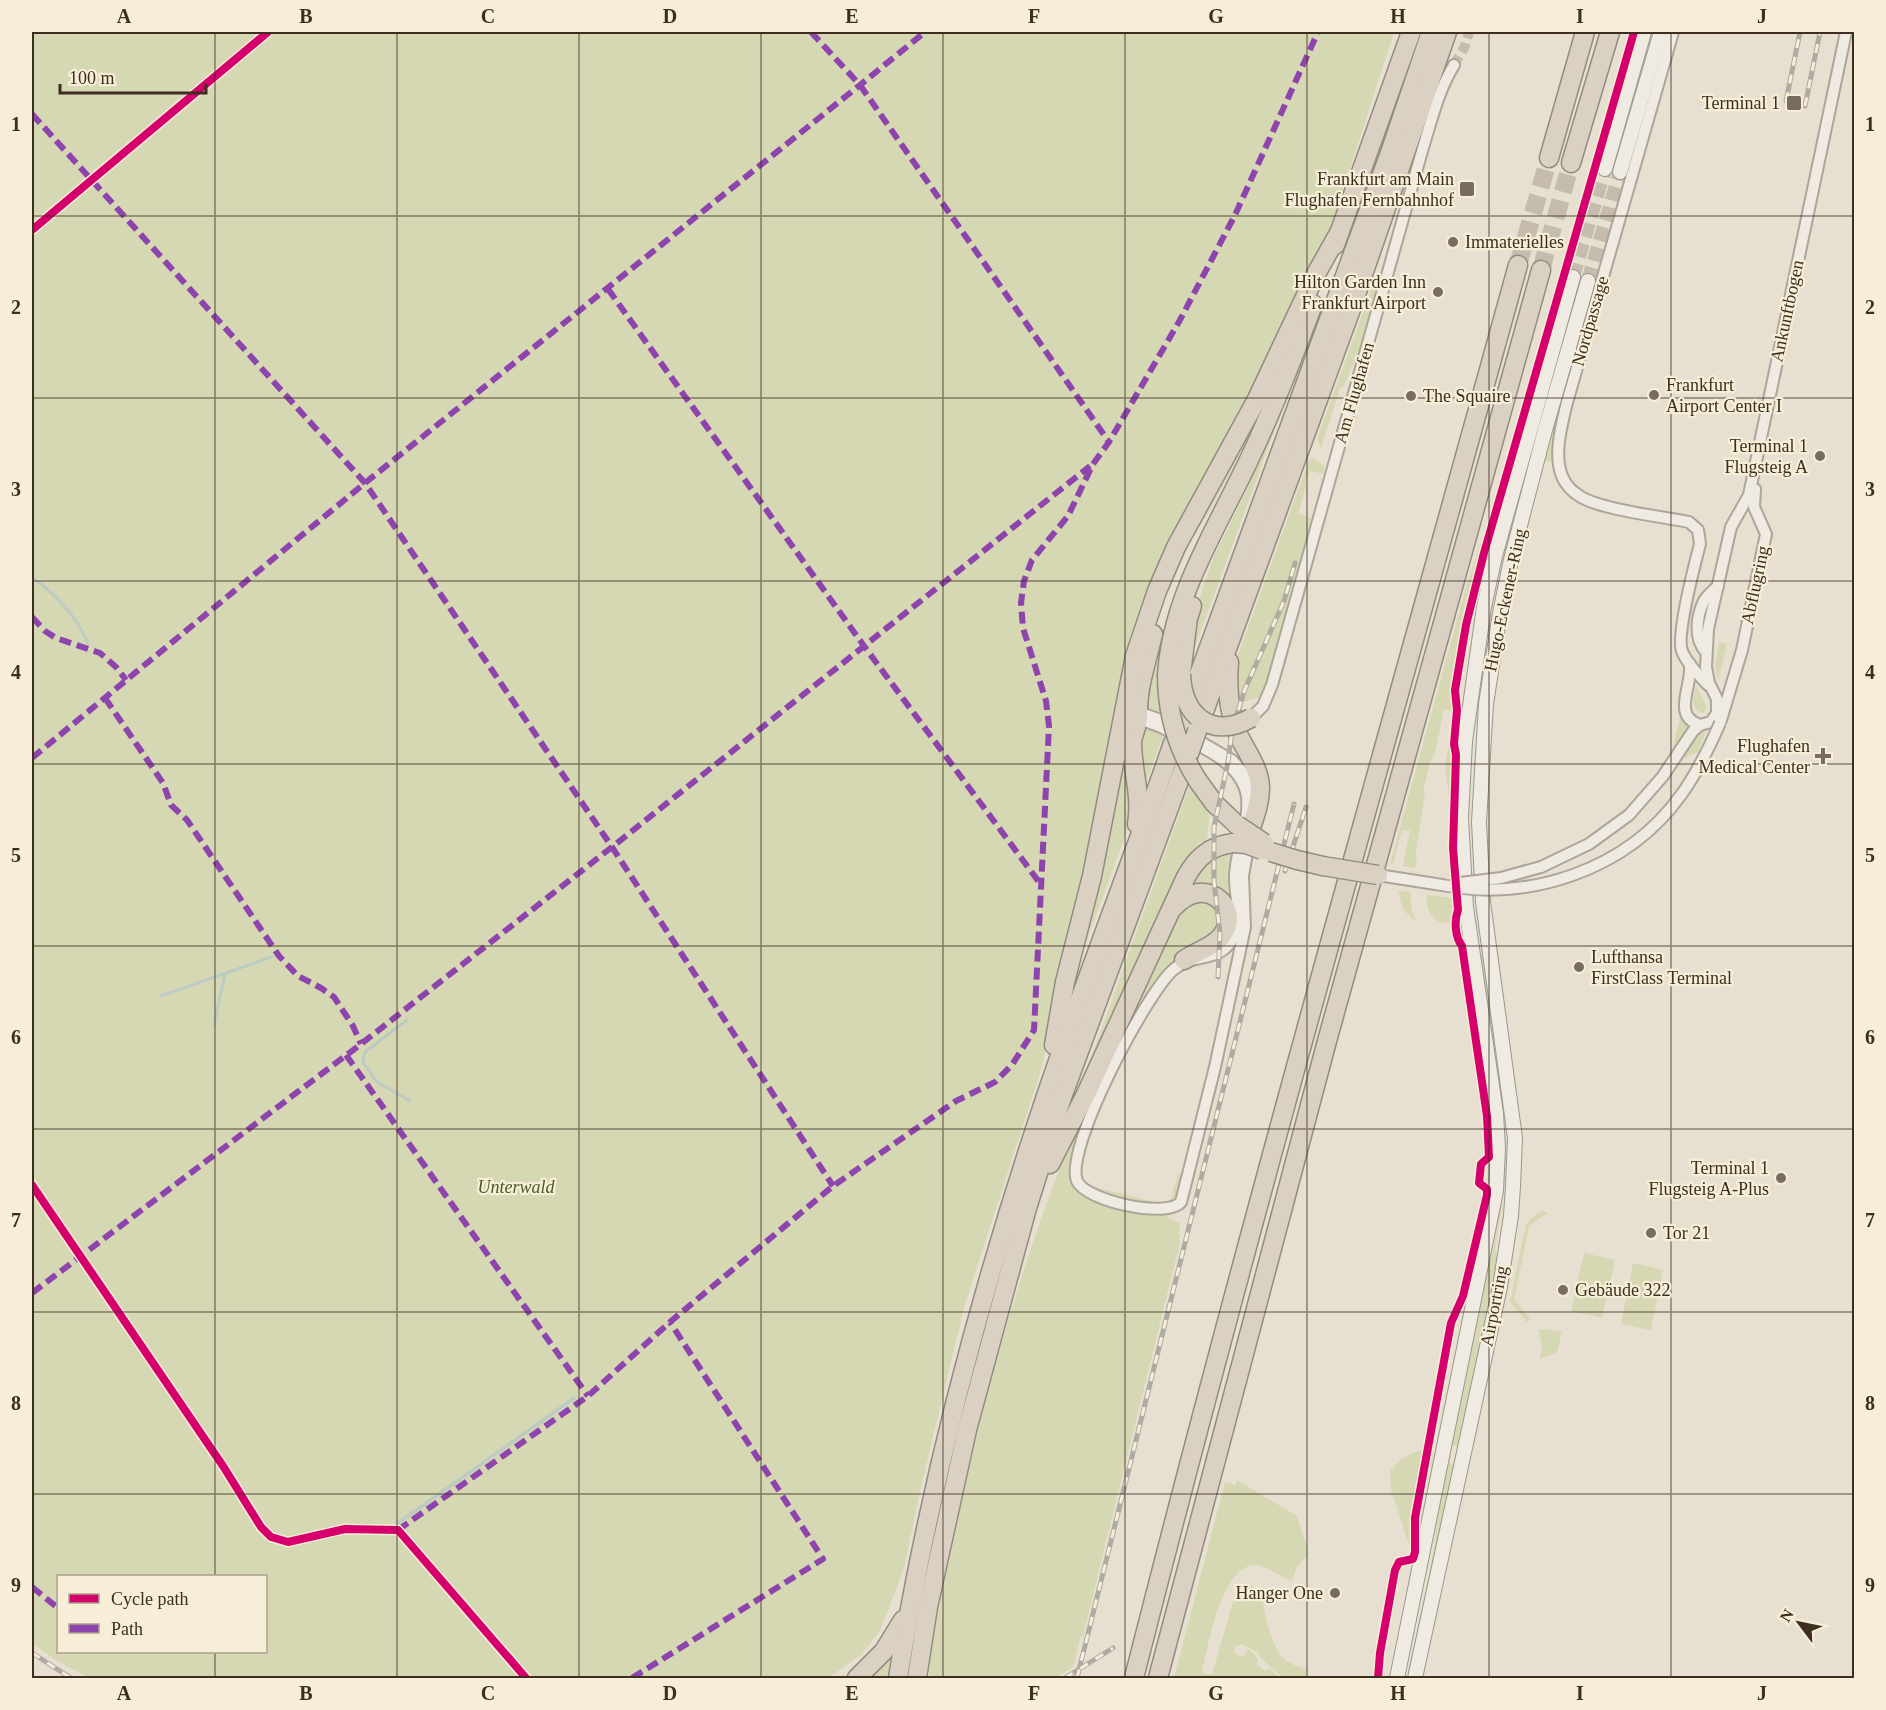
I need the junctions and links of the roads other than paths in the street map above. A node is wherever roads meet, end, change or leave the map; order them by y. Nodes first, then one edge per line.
1 (1411, 32) edge
2 (1431, 32) edge
3 (1447, 32) edge
4 (1585, 32) edge
5 (1610, 32) edge
6 (1644, 32) edge
7 (1661, 32) edge
8 (1673, 32) edge
9 (1847, 32) edge
10 (1454, 65) tunnel mouth
11 (1549, 158) tunnel mouth
12 (1571, 163) tunnel mouth
13 (1605, 169) tunnel mouth
14 (1620, 172) tunnel mouth
15 (1339, 233) junction
16 (1518, 265) tunnel mouth
17 (1541, 270) tunnel mouth
18 (1573, 277) tunnel mouth
19 (1588, 281) tunnel mouth
20 (1232, 494) junction
21 (1235, 628) junction
22 (1690, 664) junction
23 (1174, 675) junction
24 (1711, 688) junction
25 (1139, 717) junction
26 (1251, 718) joint
27 (1700, 725) junction
28 (1244, 825) junction
29 (1275, 852) junction
30 (1131, 859) junction
31 (1378, 876) joint
32 (1442, 885) junction
33 (1166, 919) junction
34 (1486, 928) joint
35 (1468, 930) joint
36 (1184, 960) junction
37 (1042, 1109) junction
38 (1027, 1208) junction
39 (919, 1606) junction
40 (857, 1678) edge
41 (898, 1678) edge
42 (917, 1678) edge
43 (925, 1678) edge
44 (1134, 1678) edge
45 (1158, 1678) edge
46 (1397, 1678) edge
47 (1415, 1678) edge

1 - 15 highway
2 - 30 highway, bridge
3 - 21 highway
4 - 11 highway
5 - 12 highway
6 - 13 street
7 - 14 street
8 - 22 street, Nordpassage
9 - 24 street, Ankunftbogen
9 - 32 street, Abflugring, bridge
10 - 26 street, Am Flughafen
15 - 20 highway
15 - 37 highway
16 - 44 highway
17 - 45 highway
18 - 35 street, Hugo-Eckener-Ring
19 - 34 street, Hugo-Eckener-Ring
20 - 23 highway
20 - 25 highway
21 - 28 highway
21 - 38 highway, bridge
22 - 24 street
22 - 27 street
23 - 26 highway, bridge
23 - 28 highway, bridge
24 - 27 street, Ankunftbogen
25 - 28 street
25 - 30 highway
25 - 36 street
27 - 32 street, Ankunftbogen, bridge
28 - 29 highway, bridge
28 - 36 street
29 - 31 highway, bridge
29 - 33 highway, bridge
30 - 37 highway
31 - 32 street, Ankunftbogen
33 - 36 highway
33 - 38 highway
34 - 47 street, Airportring
35 - 46 street, Airportring
37 - 39 highway
38 - 39 highway
39 - 40 highway
39 - 41 highway
39 - 42 highway
39 - 43 highway

